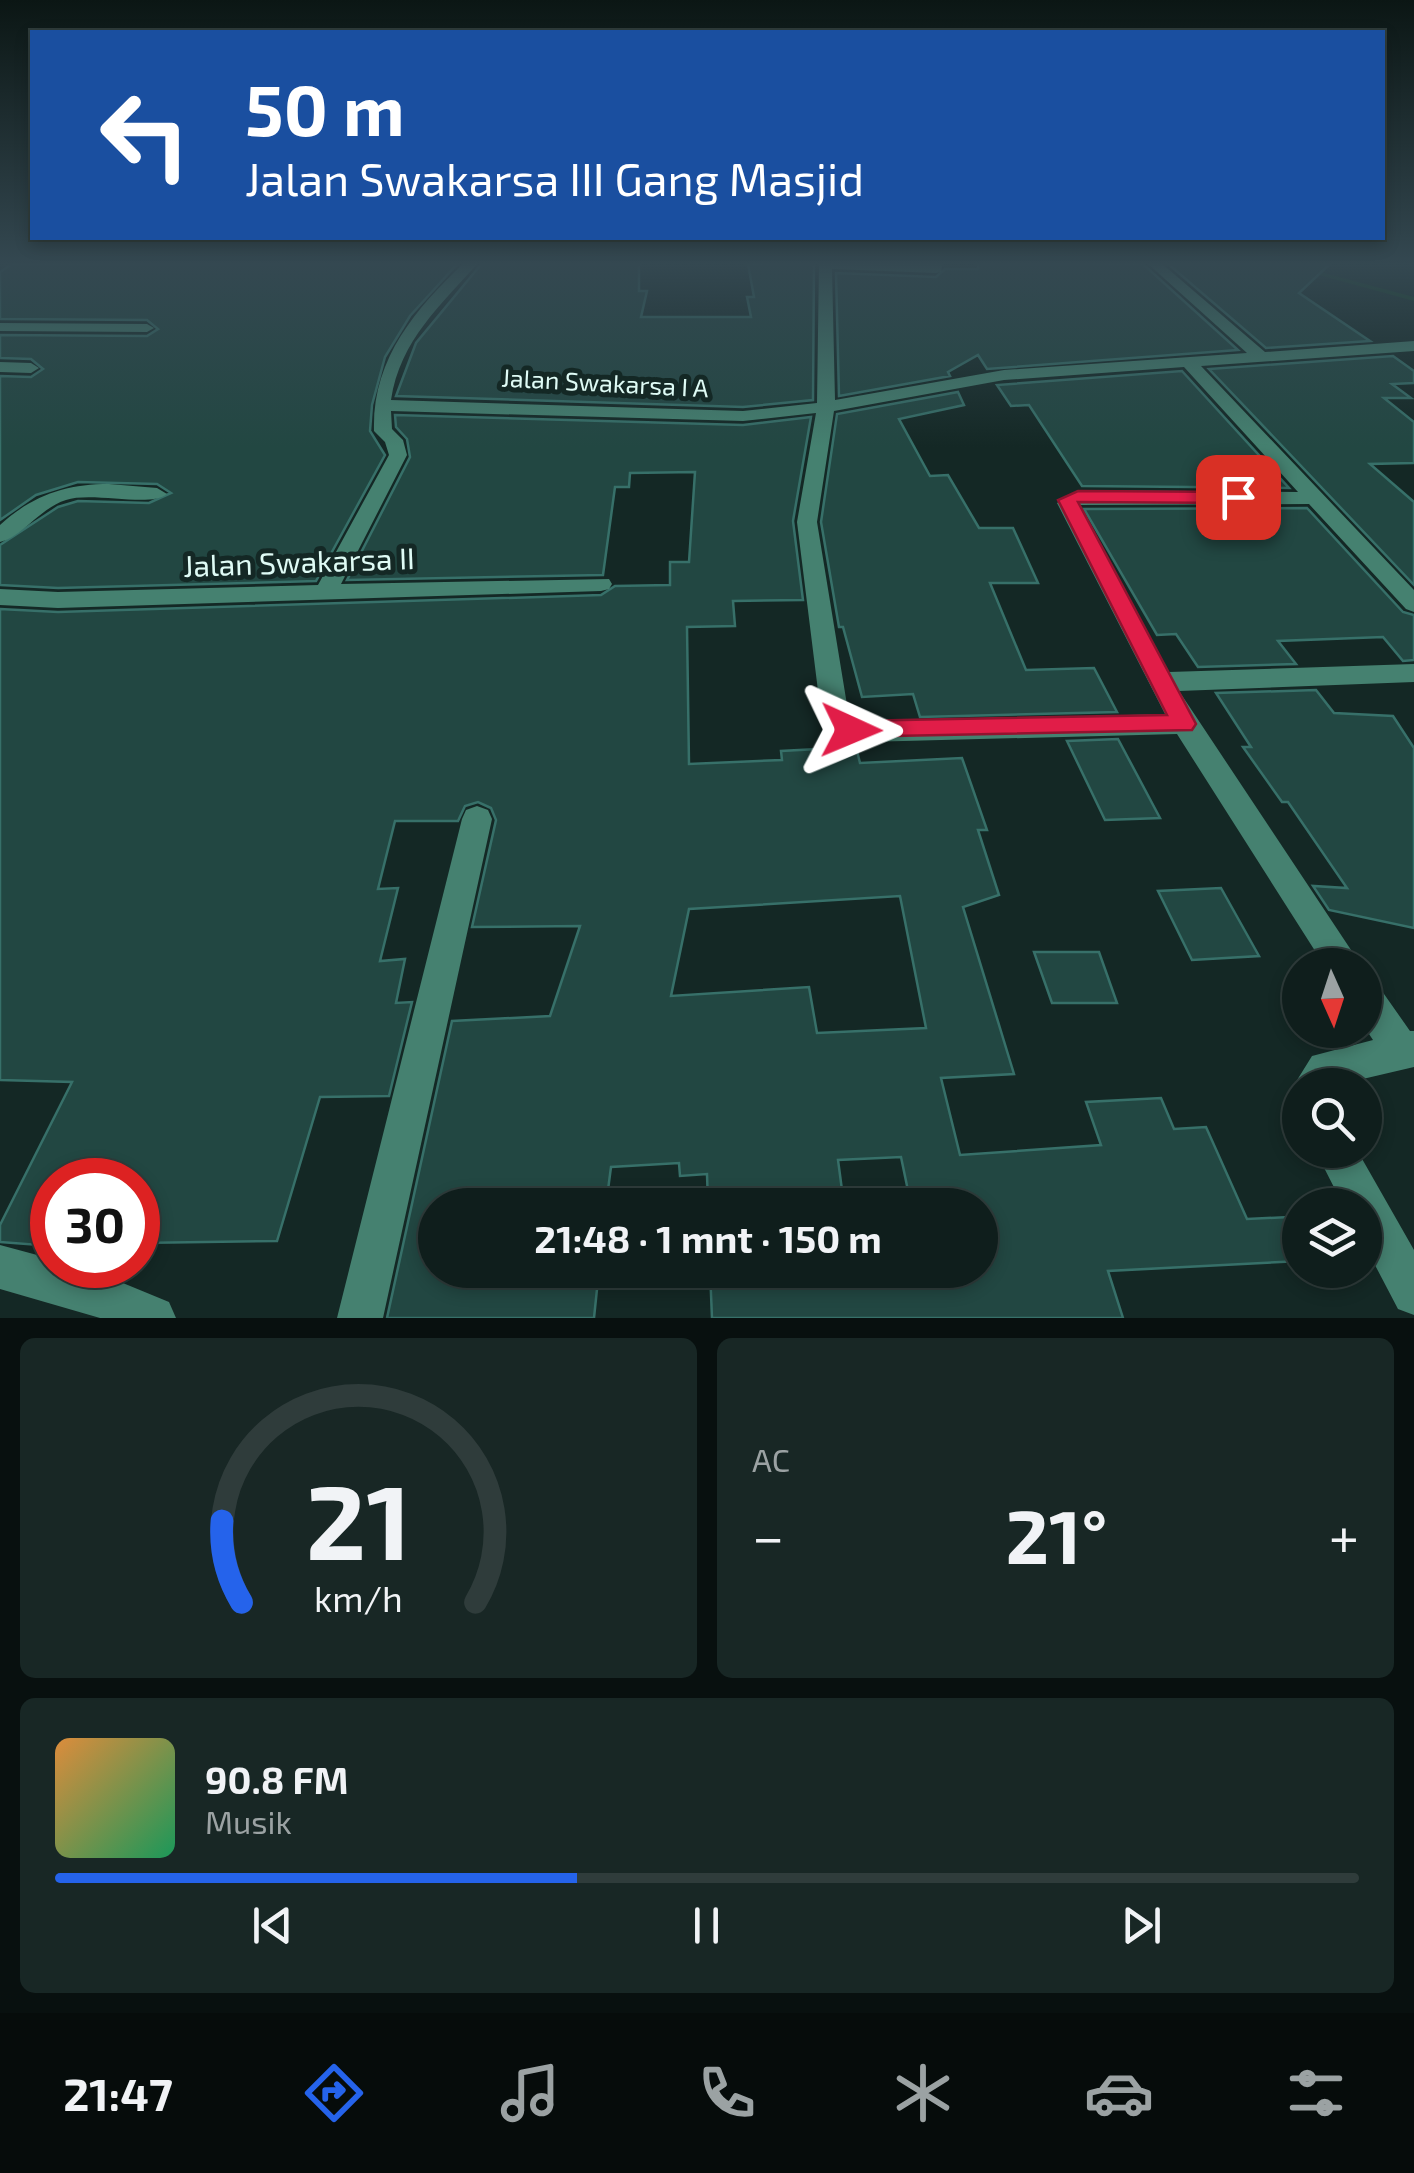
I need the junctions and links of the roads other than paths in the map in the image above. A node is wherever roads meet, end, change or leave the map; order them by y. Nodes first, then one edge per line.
1 (414, 324) edge
2 (825, 324) edge
3 (1223, 324) edge
4 (0, 327) edge
5 (147, 328) dead end
6 (1414, 346) edge
7 (1260, 356) junction
8 (1187, 361) junction
9 (0, 367) edge
10 (30, 368) dead end
11 (380, 404) junction
12 (826, 407) junction
13 (158, 494) dead end
14 (1317, 498) junction
15 (0, 536) edge
16 (600, 584) dead end
17 (326, 592) junction
18 (0, 597) edge
19 (1414, 604) edge
20 (1414, 673) edge
21 (1163, 682) junction
22 (1184, 724) junction
23 (477, 819) dead end
24 (1333, 948) edge
25 (1382, 1017) edge
26 (1408, 1050) edge
27 (1325, 1068) edge
28 (1345, 1168) edge
29 (0, 1267) edge
30 (1414, 1293) edge
31 (153, 1318) edge
32 (360, 1318) edge

1 - 11 street
2 - 12 street
3 - 7 street
4 - 5 street
6 - 7 street, Jalan Swakarsa I A
7 - 8 street, Jalan Swakarsa I A
8 - 12 street, Jalan Swakarsa I A
8 - 14 street
9 - 10 street
11 - 12 street, Jalan Swakarsa I A
11 - 17 street
12 - 22 street
13 - 15 street
14 - 19 street
14 - 21 street
16 - 17 street, Jalan Swakarsa II
17 - 18 street, Jalan Swakarsa II
20 - 21 street
21 - 22 street
22 - 24 street
23 - 32 street
25 - 26 street
26 - 27 street
28 - 30 street
29 - 31 street

